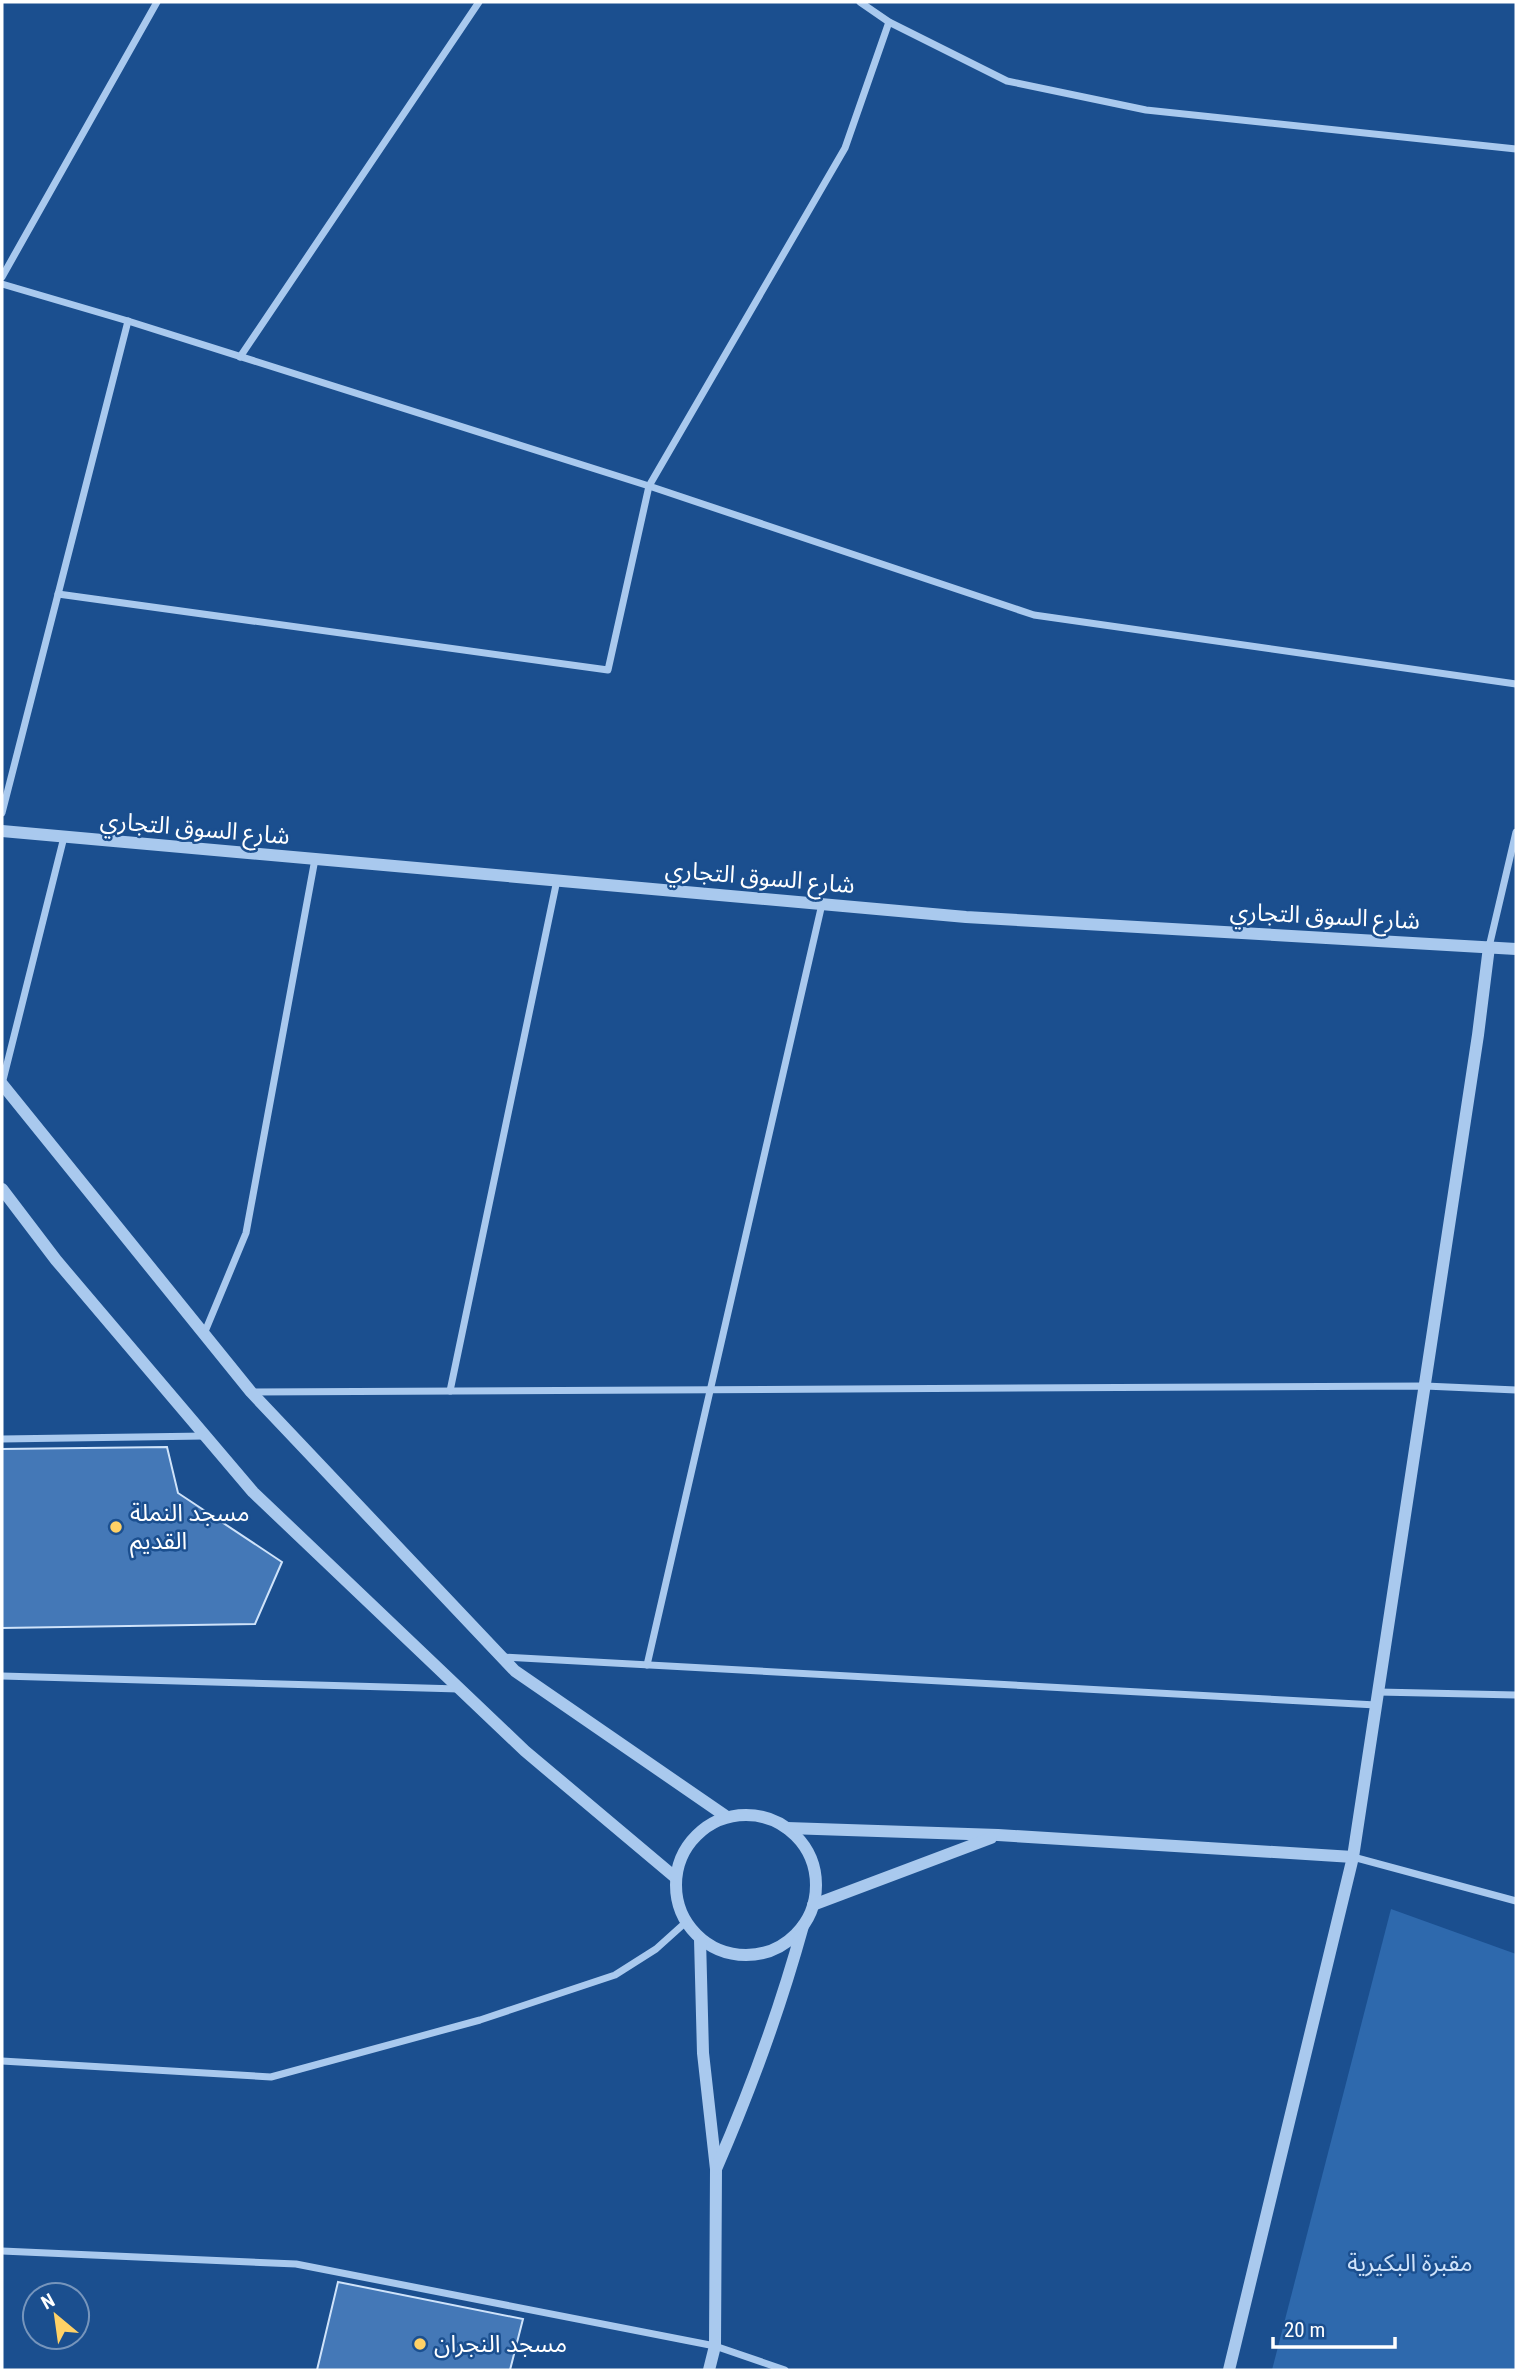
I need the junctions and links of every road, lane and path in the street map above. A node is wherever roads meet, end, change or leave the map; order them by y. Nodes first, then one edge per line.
1 (157, 2) edge
2 (479, 2) edge
3 (860, 2) edge
4 (889, 22) junction
5 (1516, 149) edge
6 (2, 277) edge
7 (2, 284) edge
8 (128, 321) junction
9 (240, 357) junction
10 (649, 486) junction
11 (58, 594) junction
12 (1516, 684) edge
13 (2, 813) edge
14 (2, 831) edge
15 (1516, 831) edge
16 (64, 837) junction
17 (315, 859) junction
18 (557, 880) junction
19 (822, 904) junction
20 (1489, 947) junction
21 (1516, 949) edge
22 (2, 1084) edge
23 (2, 1189) edge
24 (204, 1335) junction
25 (1425, 1387) junction
26 (710, 1390) junction
27 (1516, 1390) edge
28 (450, 1391) junction
29 (251, 1392) junction
30 (205, 1436) junction
31 (2, 1439) edge
32 (502, 1657) junction
33 (647, 1665) junction
34 (2, 1676) edge
35 (460, 1689) junction
36 (1516, 1695) edge
37 (1377, 1698) junction
38 (727, 1817) junction
39 (787, 1828) junction
40 (998, 1835) junction
41 (1353, 1857) junction
42 (676, 1878) junction
43 (1516, 1900) edge
44 (813, 1905) junction
45 (685, 1922) junction
46 (803, 1925) junction
47 (701, 1939) junction
48 (2, 2061) edge
49 (716, 2169) junction
50 (2, 2250) edge
51 (715, 2346) junction
52 (709, 2370) edge
53 (785, 2370) edge
54 (1228, 2370) edge

1 - 6 street
2 - 9 street
3 - 4 street
4 - 5 street
4 - 10 street
7 - 8 street
8 - 9 street
8 - 11 street
9 - 10 street
10 - 11 street
10 - 12 street
11 - 13 street
14 - 16 street, شارع السوق التجاري
15 - 20 street
16 - 17 street, شارع السوق التجاري
16 - 22 street
17 - 18 street, شارع السوق التجاري
17 - 24 street
18 - 19 street, شارع السوق التجاري
18 - 28 street
19 - 20 street, شارع السوق التجاري
19 - 26 street
20 - 21 street, شارع السوق التجاري
20 - 25 street
22 - 24 street
23 - 30 street
24 - 29 street
25 - 26 street
25 - 27 street
25 - 37 street
26 - 28 street
26 - 33 street
28 - 29 street
29 - 32 street
30 - 31 street
30 - 35 street
32 - 33 street
32 - 38 street
33 - 37 street
34 - 35 street
35 - 42 street
36 - 37 street
37 - 41 street
38 - 39 street
38 - 42 street
39 - 40 street
39 - 44 street
40 - 41 street
40 - 44 street
41 - 43 street
41 - 54 street
42 - 45 street
44 - 46 street
45 - 47 street
45 - 48 street
46 - 47 street
46 - 49 street
47 - 49 street
49 - 51 street
50 - 51 street
51 - 52 street
51 - 53 street

